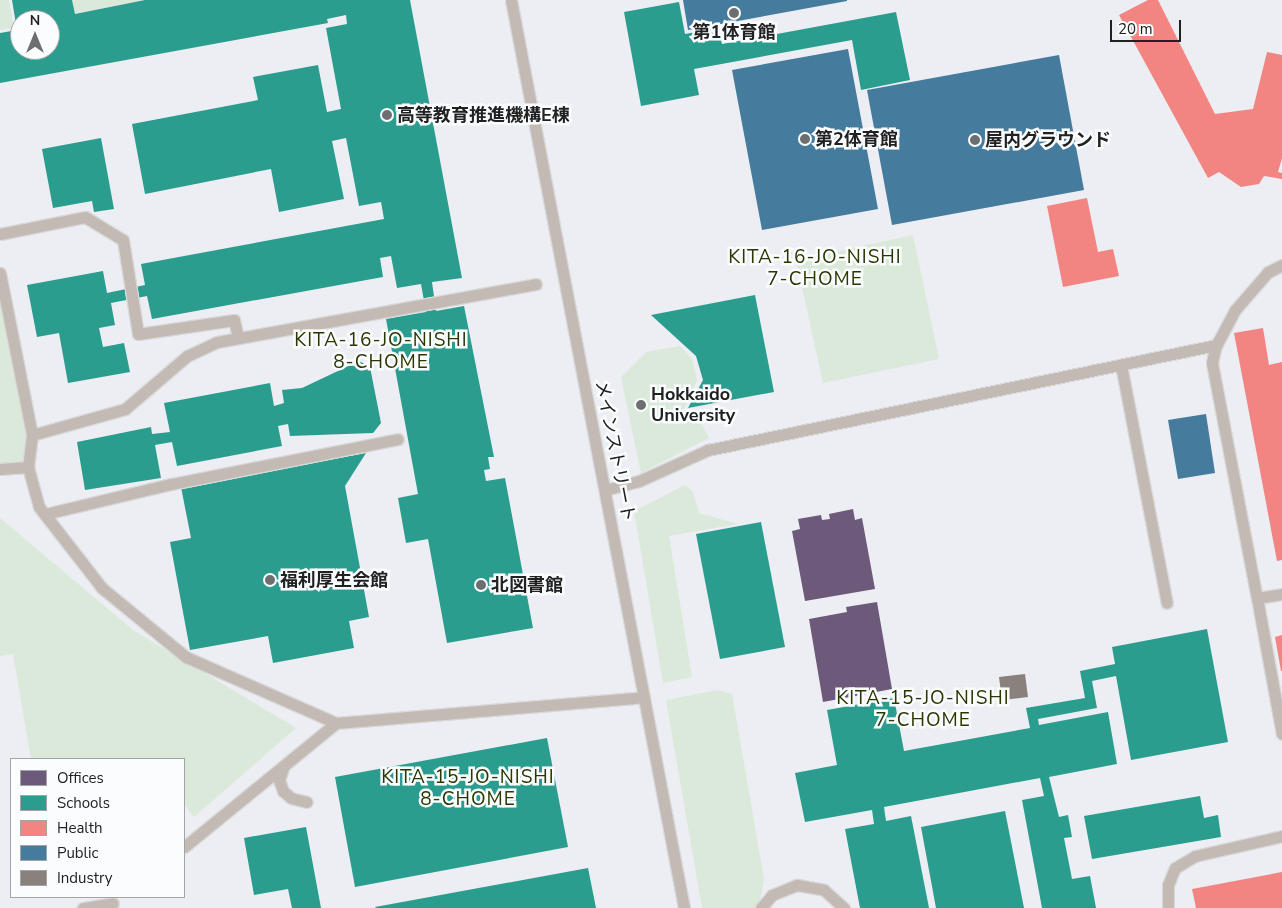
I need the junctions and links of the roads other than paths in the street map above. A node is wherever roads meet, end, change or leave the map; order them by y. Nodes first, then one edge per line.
1 (511, 0) edge
2 (0, 234) edge
3 (1282, 266) edge
4 (0, 273) edge
5 (536, 284) dead end
6 (238, 337) junction
7 (1216, 345) junction
8 (1121, 365) junction
9 (32, 435) junction
10 (398, 439) dead end
11 (28, 467) junction
12 (0, 468) edge
13 (605, 490) junction
14 (45, 514) junction
15 (1282, 594) edge
16 (1257, 598) junction
17 (1167, 603) dead end
18 (644, 697) junction
19 (336, 723) junction
20 (1282, 734) edge
21 (283, 768) junction
22 (307, 802) dead end
23 (1282, 836) edge
24 (185, 846) edge
25 (116, 902) edge
26 (83, 908) edge
27 (684, 908) edge
28 (761, 908) edge
29 (844, 908) edge
30 (1168, 908) edge

1 - 13 lane, メインストリート
2 - 6 lane
3 - 7 lane
4 - 9 lane
5 - 6 lane
6 - 9 lane
7 - 8 lane
7 - 16 lane
8 - 13 lane
8 - 17 lane
9 - 11 lane
10 - 14 lane
11 - 12 lane
11 - 14 lane
13 - 18 lane, メインストリート
14 - 19 lane
15 - 16 lane
16 - 20 lane
18 - 19 lane
18 - 27 lane, メインストリート
19 - 21 lane
21 - 22 lane
21 - 24 lane
23 - 30 lane
25 - 26 lane
28 - 29 lane

